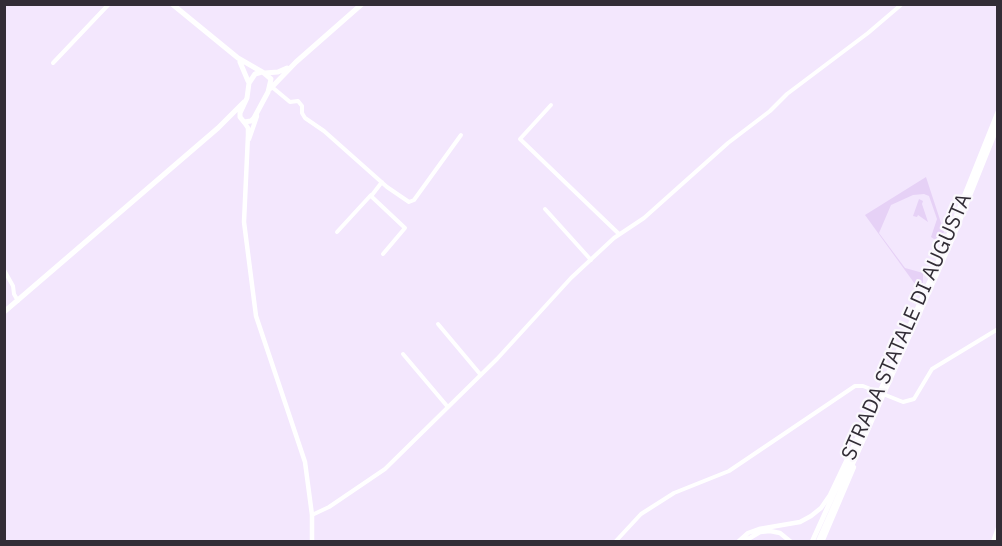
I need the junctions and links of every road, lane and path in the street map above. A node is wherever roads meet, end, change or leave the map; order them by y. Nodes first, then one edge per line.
1 (109, 4) edge
2 (172, 4) edge
3 (362, 4) edge
4 (902, 4) edge
5 (238, 58) junction
6 (296, 62) junction
7 (53, 63) dead end
8 (263, 72) junction
9 (249, 83) junction
10 (272, 87) junction
11 (268, 92) junction
12 (244, 102) junction
13 (551, 105) dead end
14 (258, 111) junction
15 (998, 112) edge
16 (244, 121) junction
17 (998, 125) edge
18 (218, 128) junction
19 (461, 135) dead end
20 (248, 145) junction
21 (382, 182) junction
22 (372, 195) junction
23 (545, 209) dead end
24 (337, 232) dead end
25 (619, 234) junction
26 (383, 254) dead end
27 (591, 260) junction
28 (4, 270) edge
29 (18, 301) junction
30 (4, 312) edge
31 (438, 324) dead end
32 (998, 329) edge
33 (403, 354) dead end
34 (480, 374) junction
35 (447, 406) junction
36 (869, 417) junction
37 (312, 515) junction
38 (998, 528) edge
39 (312, 542) edge
40 (615, 542) edge
41 (738, 542) edge
42 (743, 542) edge
43 (791, 542) edge
44 (812, 542) edge
45 (820, 542) edge
46 (993, 542) edge

1 - 7 street
2 - 5 main road
3 - 6 main road
4 - 25 street
5 - 8 main road
5 - 9 main road
6 - 8 main road
6 - 10 main road
8 - 9 main road
8 - 11 main road
9 - 12 main road
10 - 11 main road
10 - 21 street
11 - 14 main road
12 - 16 main road
12 - 18 main road
13 - 25 street
14 - 16 main road
14 - 20 street
15 - 36 main road, STRADA STATALE DI AUGUSTA
16 - 18 main road
16 - 20 street
17 - 45 main road, STRADA STATALE DI AUGUSTA
18 - 29 main road
19 - 21 street
20 - 37 street
21 - 22 street
22 - 24 street
22 - 26 street
23 - 27 street
25 - 27 street
27 - 34 street
28 - 29 street
29 - 30 main road
31 - 34 street
32 - 40 street
33 - 35 street
34 - 35 street
35 - 37 street
36 - 41 street
36 - 44 main road, STRADA STATALE DI AUGUSTA
37 - 39 street
38 - 46 street
42 - 43 street

